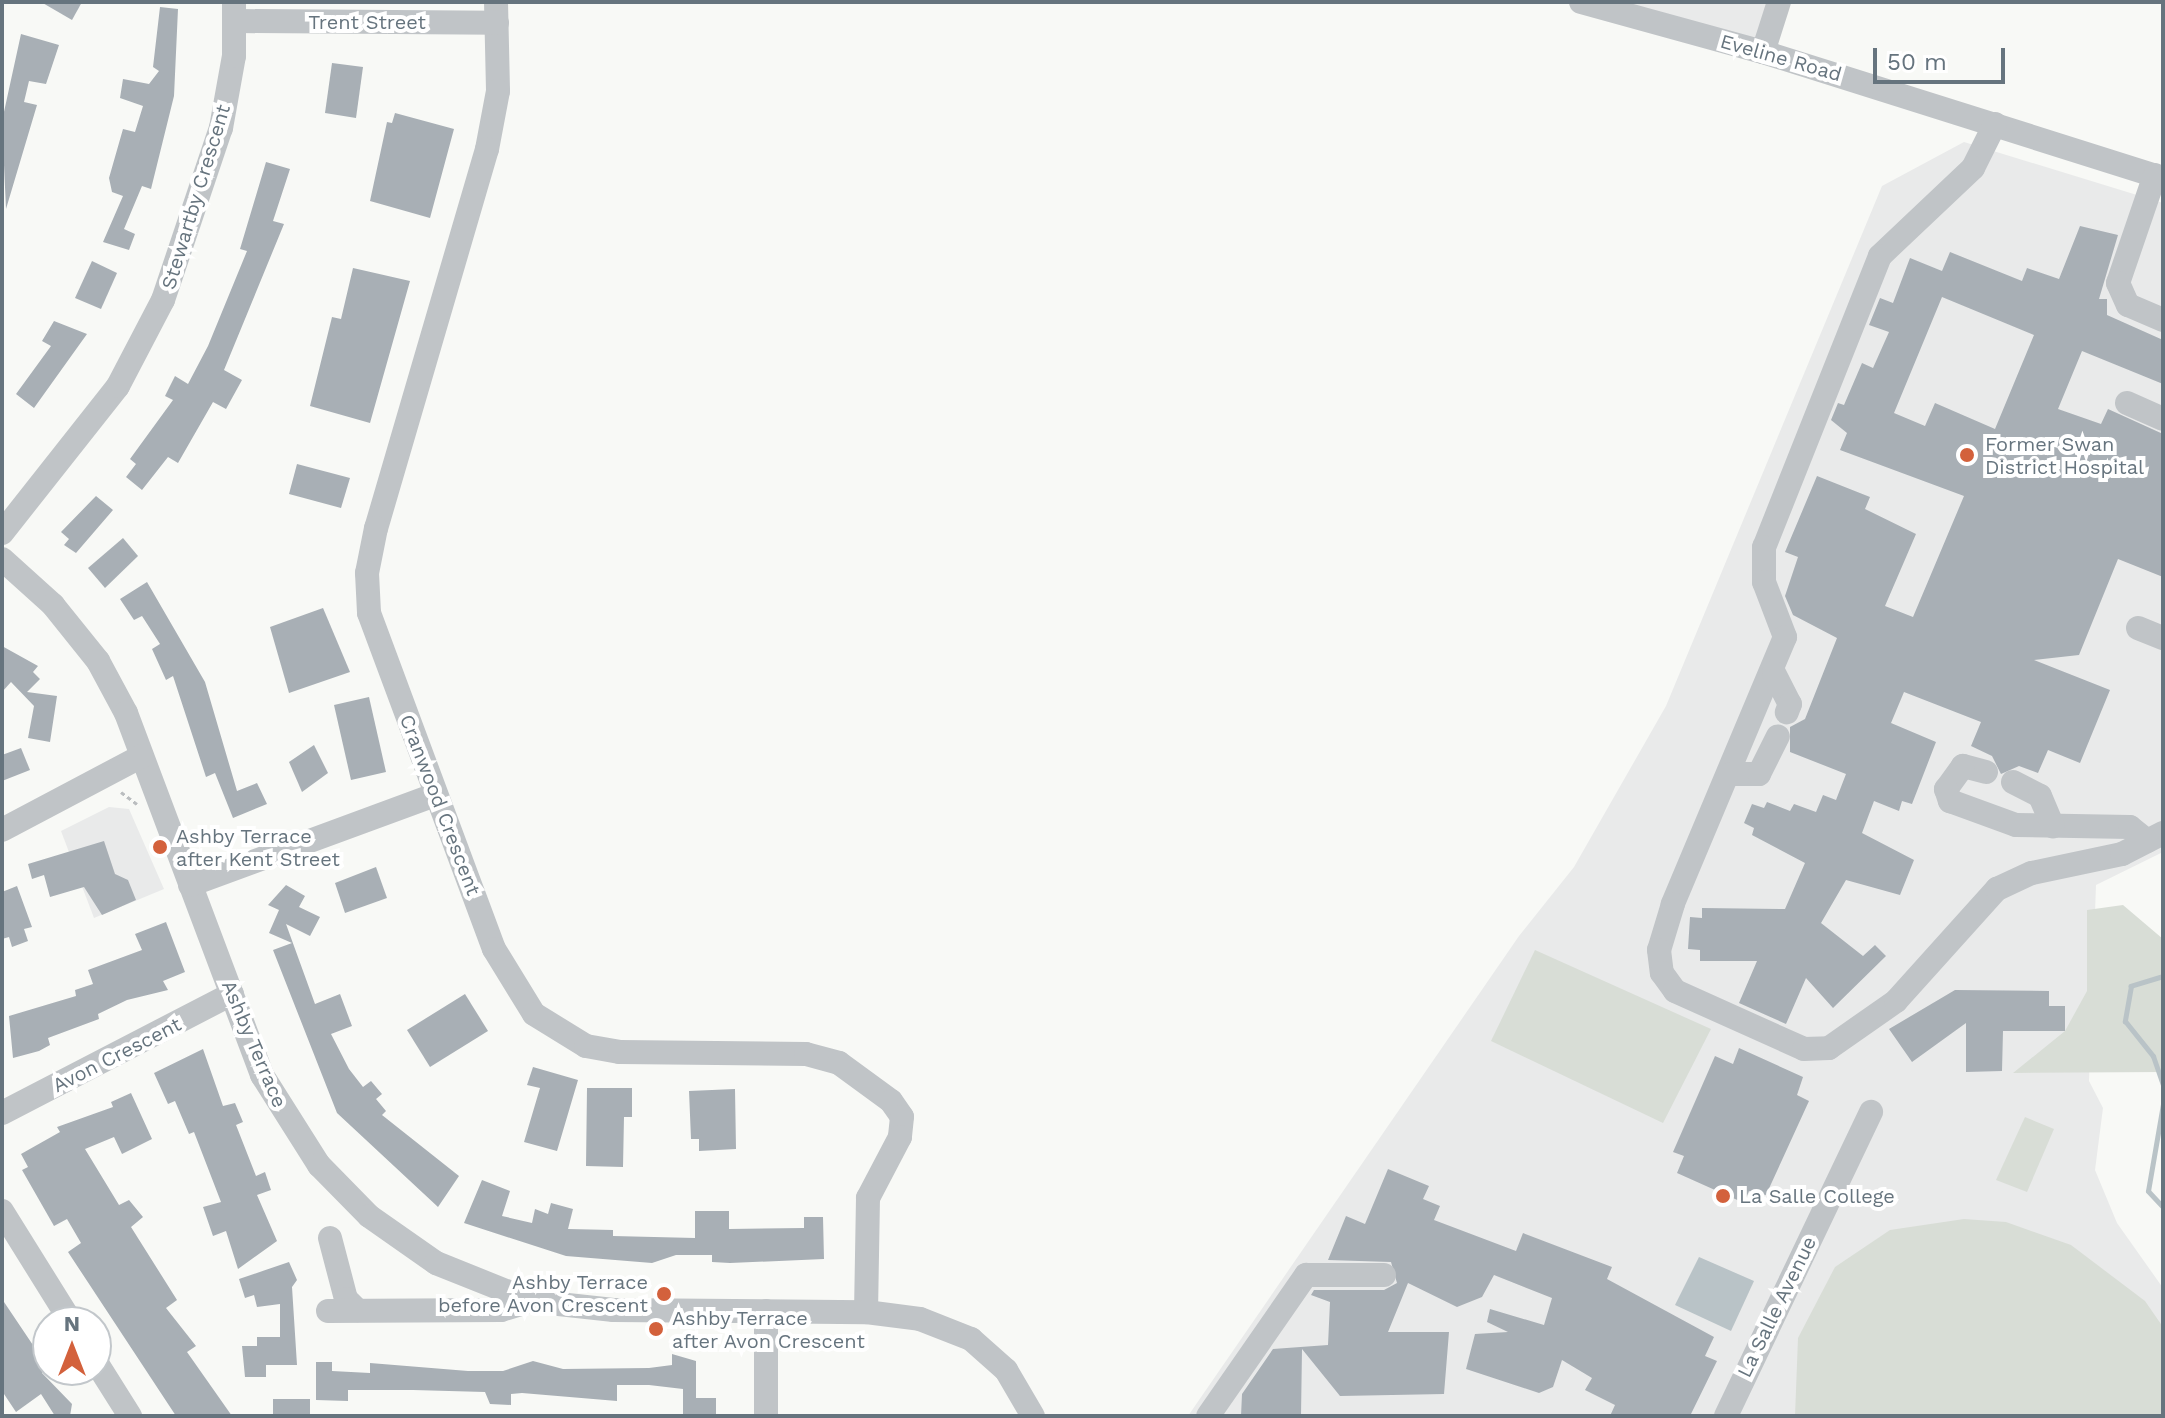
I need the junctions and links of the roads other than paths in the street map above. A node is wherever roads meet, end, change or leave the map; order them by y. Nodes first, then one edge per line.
1 (1581, 2) edge
2 (1779, 2) edge
3 (236, 12) edge
4 (497, 13) edge
5 (1763, 52) junction
6 (1995, 124) junction
7 (2159, 176) edge
8 (2163, 320) edge
9 (2127, 403) dead end
10 (2163, 419) edge
11 (2, 533) edge
12 (2, 559) edge
13 (2138, 628) dead end
14 (2163, 638) edge
15 (1774, 673) junction
16 (1787, 712) dead end
17 (1778, 736) dead end
18 (142, 756) junction
19 (1986, 772) dead end
20 (1730, 774) junction
21 (2013, 782) dead end
22 (435, 795) junction
23 (2053, 826) junction
24 (2, 830) edge
25 (2155, 837) edge
26 (190, 885) junction
27 (232, 994) junction
28 (1871, 1112) dead end
29 (2, 1113) edge
30 (2, 1211) edge
31 (330, 1238) dead end
32 (1384, 1275) dead end
33 (531, 1301) junction
34 (61, 1306) edge
35 (357, 1310) junction
36 (328, 1311) dead end
37 (766, 1311) junction
38 (866, 1312) junction
39 (111, 1386) edge
40 (130, 1416) edge
41 (766, 1416) edge
42 (1033, 1416) edge
43 (1208, 1416) edge
44 (1726, 1416) edge

1 - 5 street, Eveline Road
2 - 5 street
3 - 4 street, Trent Street
3 - 11 street, Stewartby Crescent
4 - 22 street, Cranwood Crescent
5 - 6 street, Eveline Road
6 - 7 street, Eveline Road
6 - 15 street
7 - 8 street
9 - 10 street
12 - 18 street, Ashby Terrace
13 - 14 street
15 - 16 street
15 - 20 street
17 - 20 street
18 - 24 street
18 - 26 street, Ashby Terrace
19 - 23 street
20 - 25 street
21 - 23 street
22 - 26 street
22 - 38 street, Cranwood Crescent
23 - 25 street
26 - 27 street, Ashby Terrace
27 - 29 street, Avon Crescent
27 - 33 street, Ashby Terrace
28 - 44 street, La Salle Avenue
30 - 34 street
31 - 35 street
32 - 43 street
33 - 35 street
33 - 37 street, Ashby Terrace
35 - 36 street
37 - 38 street, Ashby Terrace
37 - 41 street
38 - 42 street, Ashby Terrace
39 - 40 street

